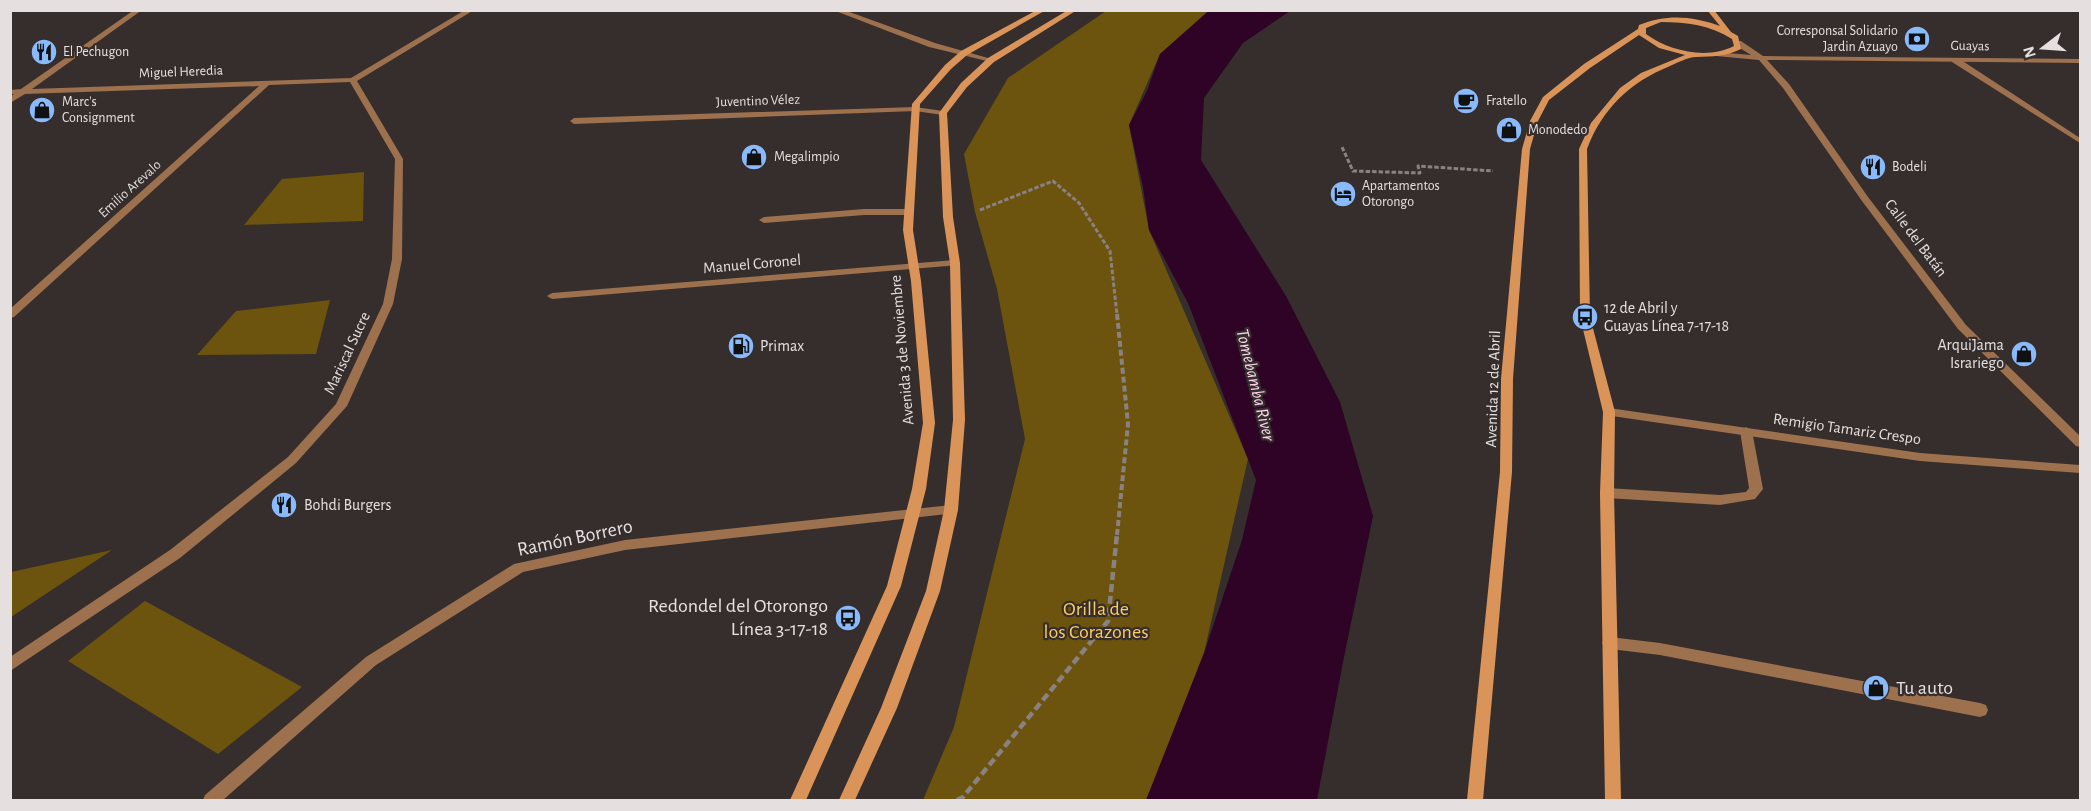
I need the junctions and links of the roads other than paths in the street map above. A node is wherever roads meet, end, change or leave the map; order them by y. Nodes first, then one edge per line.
1 (139, 10) edge
2 (471, 10) edge
3 (836, 10) edge
4 (1044, 10) edge
5 (1074, 10) edge
6 (1710, 10) edge
7 (1653, 12) dead end
8 (1642, 28) junction
9 (1728, 33) junction
10 (1738, 43) junction
11 (964, 53) junction
12 (1694, 54) junction
13 (1716, 54) junction
14 (1761, 57) junction
15 (991, 60) junction
16 (1955, 60) junction
17 (2080, 61) edge
18 (353, 80) junction
19 (268, 82) junction
20 (10, 92) edge
21 (25, 92) junction
22 (10, 101) edge
23 (915, 109) junction
24 (943, 113) junction
25 (574, 121) dead end
26 (2080, 141) edge
27 (908, 212) junction
28 (764, 220) dead end
29 (955, 263) junction
30 (913, 266) junction
31 (552, 296) dead end
32 (10, 315) edge
33 (1609, 412) junction
34 (1746, 431) junction
35 (2080, 443) edge
36 (2080, 469) edge
37 (1607, 493) junction
38 (951, 510) junction
39 (913, 514) junction
40 (1610, 643) junction
41 (10, 665) edge
42 (1980, 710) dead end
43 (211, 801) edge
44 (798, 801) edge
45 (847, 801) edge
46 (1475, 801) edge
47 (1613, 801) edge

1 - 21 street
2 - 18 street
3 - 11 street
4 - 11 main road
5 - 15 main road
6 - 9 main road, Avenida 12 de Abril
7 - 8 main road, Avenida 12 de Abril
8 - 9 main road, Avenida 12 de Abril
8 - 12 main road
8 - 46 main road, Avenida 12 de Abril
9 - 10 main road, Avenida 12 de Abril
10 - 13 main road
10 - 14 street, Calle del Batán
11 - 15 street
11 - 23 main road
12 - 13 main road
12 - 33 main road
13 - 14 street, Guayas
14 - 16 street, Guayas
14 - 35 street, Calle del Batán
15 - 24 main road
16 - 17 street, Guayas
16 - 26 street
18 - 19 street, Miguel Heredia
18 - 41 street, Mariscal Sucre
19 - 21 street, Miguel Heredia
19 - 32 street, Emilio Arevalo
20 - 21 street, Miguel Heredia
21 - 22 street
23 - 24 street, Juventino Vélez
23 - 25 street, Juventino Vélez
23 - 27 main road, Avenida 3 de Noviembre
24 - 29 main road
27 - 28 street
27 - 30 main road, Avenida 3 de Noviembre
29 - 30 street, Manuel Coronel
29 - 38 main road
30 - 31 street, Manuel Coronel
30 - 39 main road, Avenida 3 de Noviembre
33 - 34 street, Remigio Tamariz Crespo
33 - 37 main road
34 - 36 street, Remigio Tamariz Crespo
34 - 37 street
37 - 40 main road
38 - 39 street, Ramón Borrero
38 - 45 main road
39 - 43 street, Ramón Borrero
39 - 44 main road, Avenida 3 de Noviembre
40 - 42 street
40 - 47 main road

